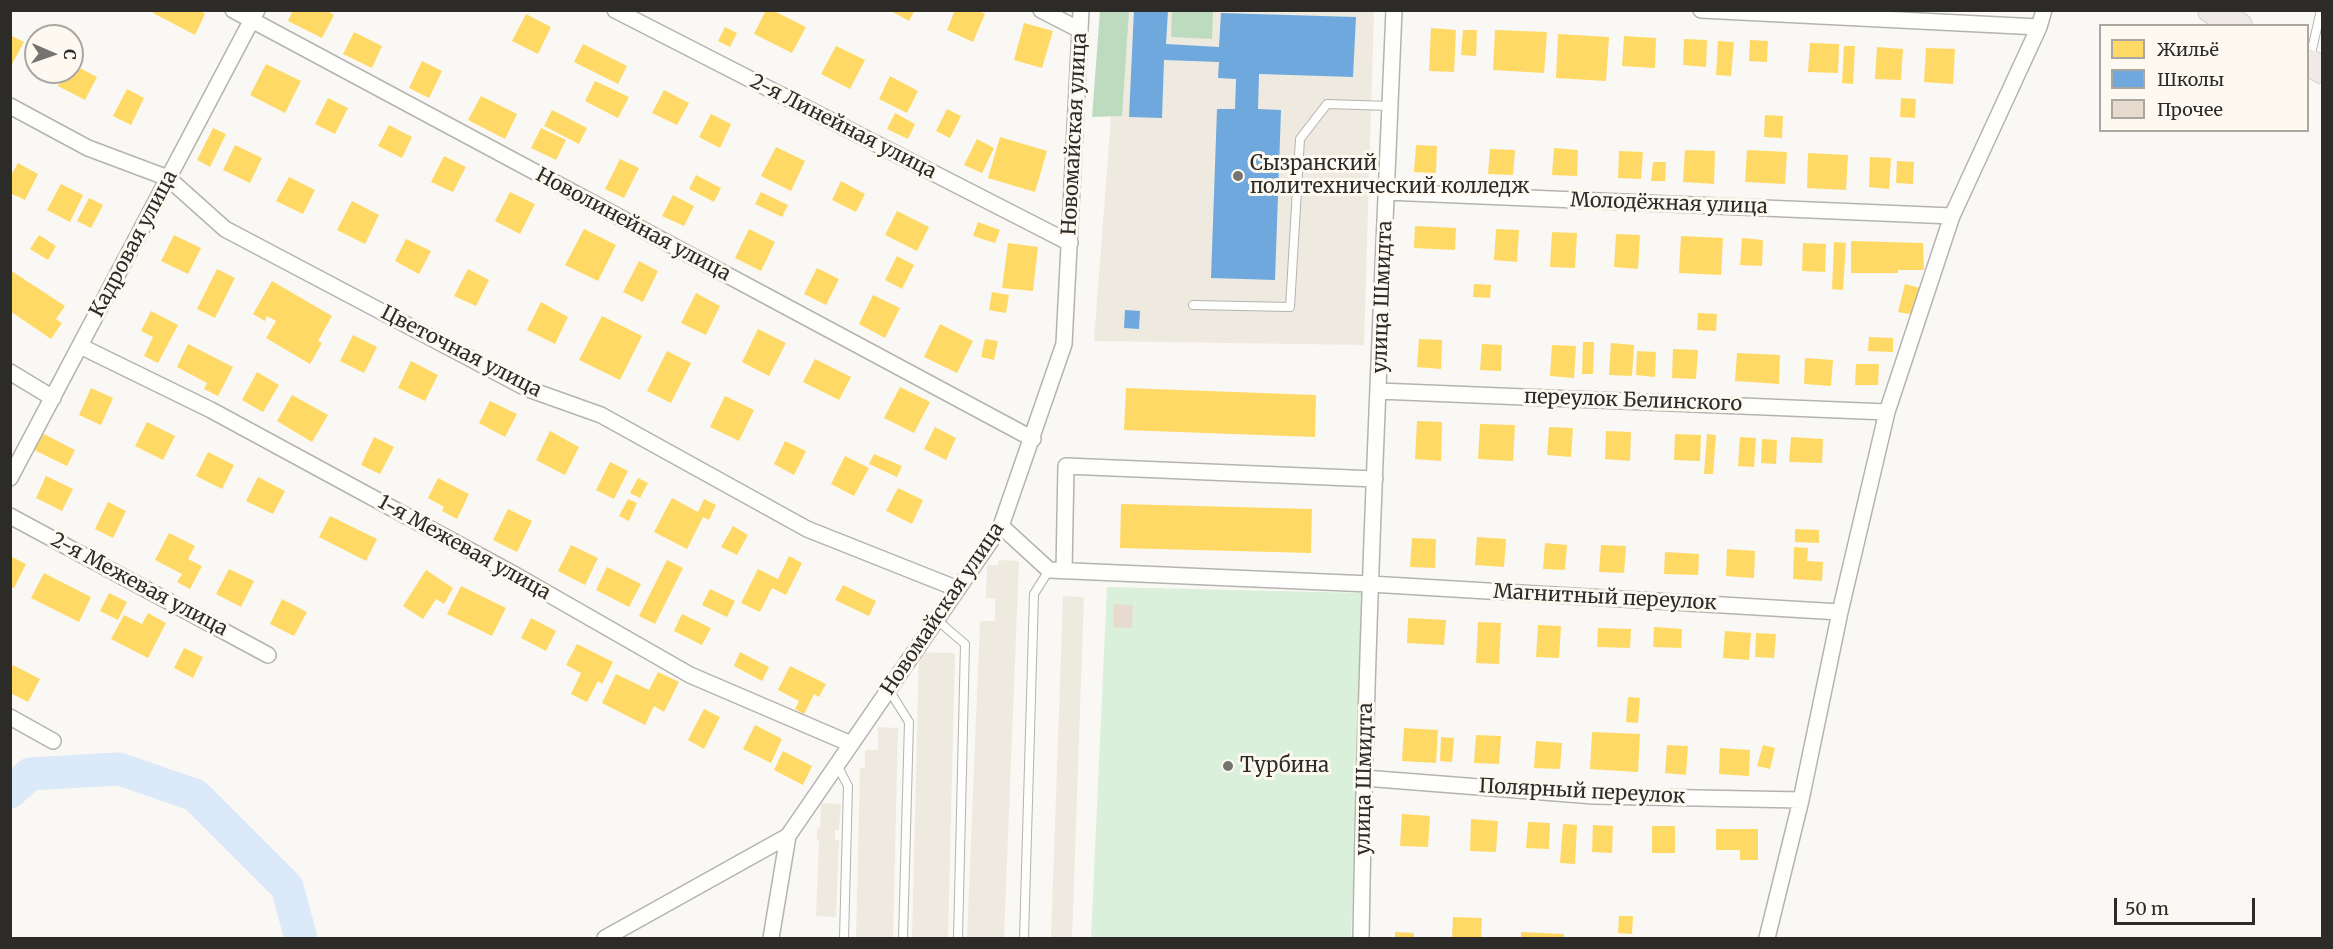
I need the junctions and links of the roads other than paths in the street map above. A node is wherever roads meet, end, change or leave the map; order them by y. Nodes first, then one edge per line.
1 (233, 10) edge
2 (615, 10) edge
3 (1041, 10) edge
4 (1081, 10) edge
5 (1394, 10) edge
6 (1701, 10) edge
7 (2044, 10) edge
8 (2211, 10) edge
9 (2321, 10) edge
10 (254, 15) edge
11 (2236, 24) edge
12 (2039, 27) junction
13 (1080, 30) junction
14 (2313, 65) edge
15 (10, 106) edge
16 (1390, 106) junction
17 (168, 178) junction
18 (1387, 192) junction
19 (1952, 216) junction
20 (1070, 243) junction
21 (1192, 305) dead end
22 (80, 346) junction
23 (10, 372) edge
24 (1379, 391) junction
25 (53, 398) junction
26 (1887, 412) junction
27 (1033, 439) junction
28 (10, 478) edge
29 (1375, 479) junction
30 (10, 516) edge
31 (1001, 526) junction
32 (1056, 571) junction
33 (1370, 584) junction
34 (958, 590) junction
35 (1840, 612) junction
36 (937, 620) junction
37 (268, 655) dead end
38 (888, 690) junction
39 (10, 717) edge
40 (53, 741) dead end
41 (851, 744) junction
42 (837, 765) junction
43 (1364, 778) junction
44 (1801, 800) junction
45 (788, 836) junction
46 (605, 939) edge
47 (771, 939) edge
48 (844, 939) edge
49 (903, 939) edge
50 (958, 939) edge
51 (1024, 939) edge
52 (1361, 939) edge
53 (1767, 939) edge

1 - 10 street, Новолинейная улица
2 - 20 street, 2-я Линейная улица
3 - 13 street
4 - 13 street, Новомайская улица
5 - 16 street, улица Шмидта
6 - 12 street
7 - 12 street
8 - 11 main road
9 - 14 lane
10 - 17 street, Кадровая улица
10 - 27 street, Новолинейная улица
12 - 19 street
13 - 20 street, Новомайская улица
15 - 17 street, Цветочная улица
16 - 18 street, улица Шмидта
16 - 21 lane
17 - 22 street, Кадровая улица
17 - 34 street, Цветочная улица
18 - 19 street, Молодёжная улица
18 - 24 street, улица Шмидта
19 - 26 street
20 - 27 street, Новомайская улица
22 - 25 street, Кадровая улица
22 - 41 street, 1-я Межевая улица
23 - 25 street
24 - 26 street, переулок Белинского
24 - 29 street, улица Шмидта
25 - 28 street, Кадровая улица
26 - 35 street
27 - 31 street, Новомайская улица
29 - 32 street
29 - 33 street, улица Шмидта
30 - 37 street, 2-я Межевая улица
31 - 32 street
31 - 34 street, Новомайская улица
32 - 33 street
32 - 51 lane
33 - 35 street, Магнитный переулок
33 - 43 street, улица Шмидта
34 - 36 street, Новомайская улица
35 - 44 street
36 - 38 street, Новомайская улица
36 - 50 lane
38 - 41 street, Новомайская улица
38 - 49 lane
39 - 40 street
41 - 42 street, Новомайская улица
42 - 45 street, Новомайская улица
42 - 48 lane
43 - 44 street, Полярный переулок
43 - 52 street, улица Шмидта
44 - 53 street
45 - 46 street, Новомайская улица
45 - 47 street

